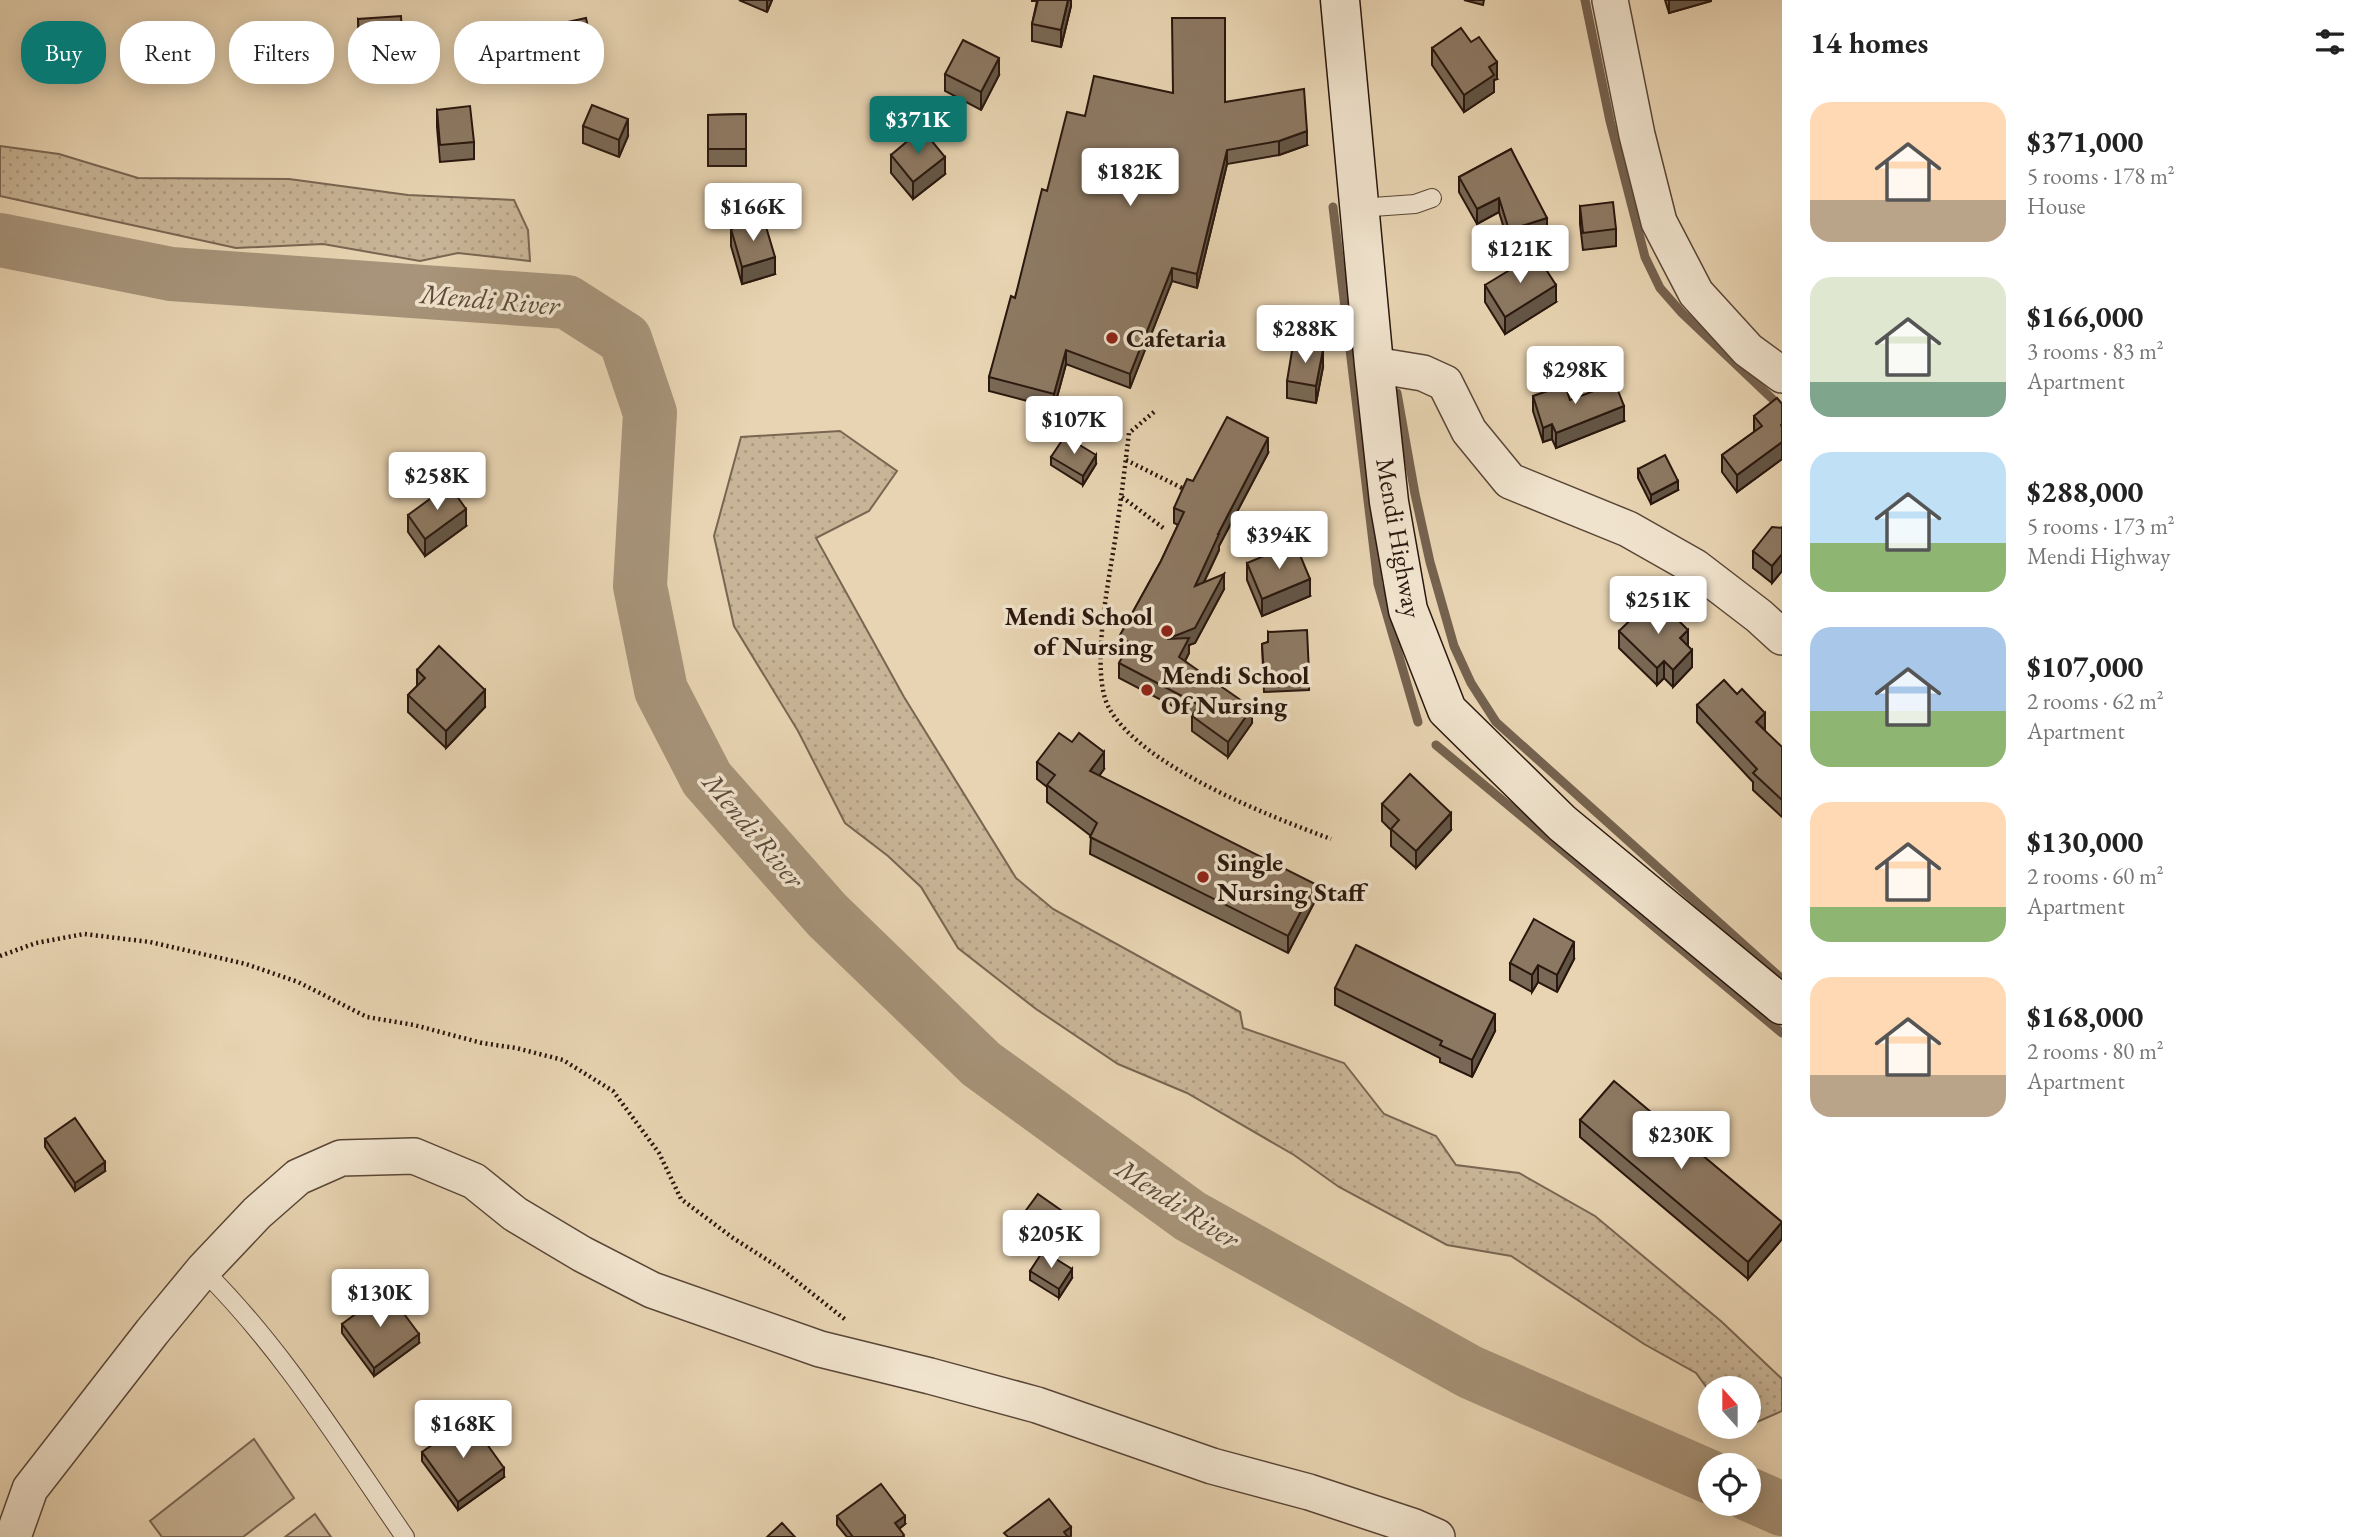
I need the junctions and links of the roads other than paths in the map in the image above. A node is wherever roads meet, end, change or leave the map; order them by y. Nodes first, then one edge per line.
1 (1340, 0) edge
2 (1610, 0) edge
3 (1432, 198) dead end
4 (1359, 208) junction
5 (1374, 365) junction
6 (1782, 375) edge
7 (1782, 637) edge
8 (1782, 1005) edge
9 (203, 1270) junction
10 (13, 1537) edge
11 (405, 1537) edge
12 (1437, 1537) edge

1 - 4 main road, Mendi Highway
2 - 6 street
3 - 4 lane
4 - 5 main road, Mendi Highway
5 - 7 street
5 - 8 main road, Mendi Highway
9 - 10 street
9 - 11 lane
9 - 12 street

